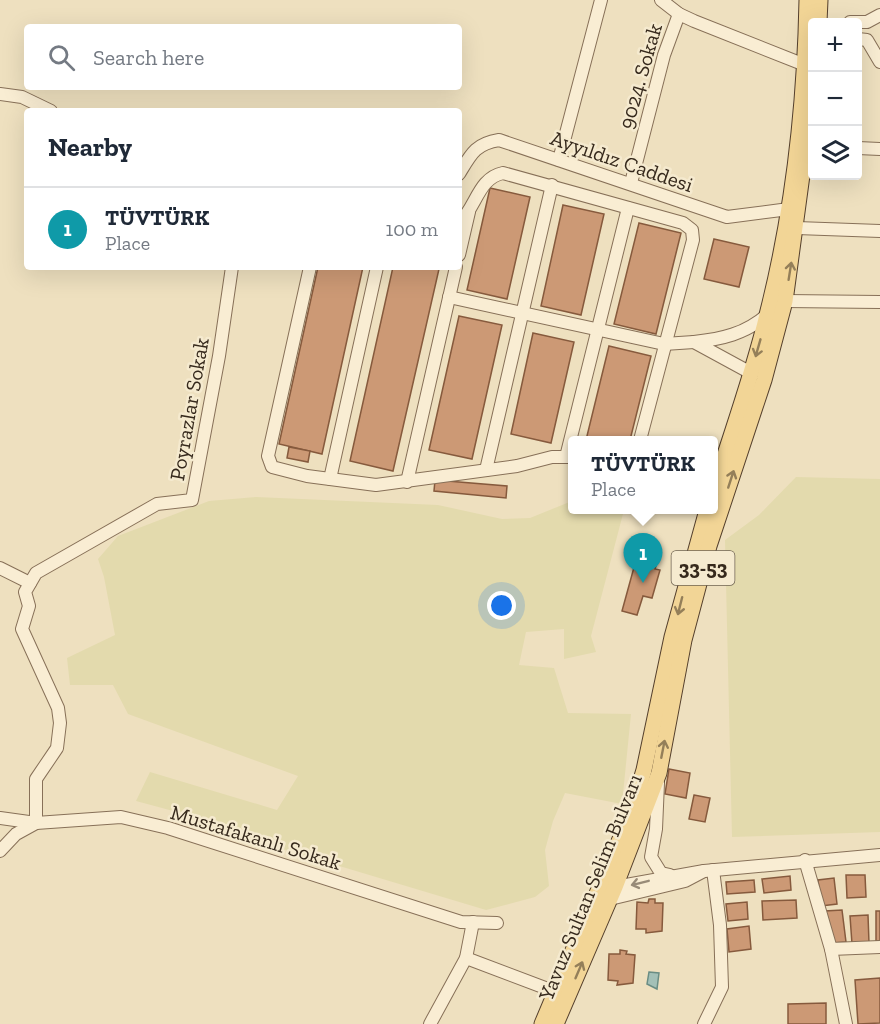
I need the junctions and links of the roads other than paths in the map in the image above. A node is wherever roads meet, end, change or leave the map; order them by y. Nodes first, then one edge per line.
1 (601, 0) edge
2 (661, 0) edge
3 (807, 0) edge
4 (820, 0) edge
5 (679, 14) junction
6 (880, 15) edge
7 (819, 18) edge
8 (862, 22) edge
9 (867, 22) junction
10 (862, 40) edge
11 (880, 62) edge
12 (805, 65) junction
13 (0, 94) edge
14 (45, 108) edge
15 (862, 148) edge
16 (880, 149) edge
17 (559, 160) junction
18 (808, 160) edge
19 (462, 169) edge
20 (631, 183) junction
21 (552, 185) junction
22 (628, 208) junction
23 (789, 209) junction
24 (469, 211) junction
25 (462, 219) edge
26 (797, 228) junction
27 (880, 231) edge
28 (462, 242) edge
29 (232, 270) edge
30 (309, 270) edge
31 (376, 270) edge
32 (455, 270) edge
33 (449, 297) junction
34 (785, 302) junction
35 (880, 302) edge
36 (523, 313) junction
37 (767, 315) junction
38 (598, 331) junction
39 (694, 342) junction
40 (667, 344) junction
41 (751, 373) junction
42 (574, 436) edge
43 (641, 436) edge
44 (568, 457) edge
45 (486, 470) junction
46 (718, 476) edge
47 (330, 479) junction
48 (407, 482) junction
49 (706, 514) edge
50 (0, 568) edge
51 (30, 583) junction
52 (659, 773) junction
53 (0, 818) edge
54 (36, 823) junction
55 (0, 851) edge
56 (880, 855) edge
57 (805, 860) junction
58 (709, 870) junction
59 (670, 875) junction
60 (613, 893) junction
61 (473, 922) junction
62 (497, 923) dead end
63 (880, 947) edge
64 (831, 949) junction
65 (466, 958) junction
66 (556, 992) junction
67 (430, 1024) edge
68 (542, 1024) edge
69 (556, 1024) edge
70 (704, 1024) edge
71 (846, 1024) edge

1 - 17 street
2 - 5 street
3 - 12 main road
4 - 7 main road
5 - 12 street
5 - 20 street, 9024. Sokak
6 - 9 street
8 - 9 street
9 - 10 street
10 - 11 street
12 - 23 main road
13 - 14 street
15 - 16 street
17 - 19 street, Ayyıldız Caddesi
17 - 20 street, Ayyıldız Caddesi
18 - 26 main road, Yavuz Sultan Selim Bulvarı / 33-53
20 - 23 street, Ayyıldız Caddesi
21 - 22 street
21 - 24 street
21 - 36 street
22 - 38 street
22 - 40 street
23 - 37 main road
24 - 25 street
24 - 28 street
26 - 27 street
34 -> 26 main road, Yavuz Sultan Selim Bulvarı / 33-53
29 - 51 street, Poyrazlar Sokak
30 - 47 street
31 - 47 street
32 - 33 street
33 - 36 street
33 - 48 street
34 - 35 street
52 -> 34 main road, Yavuz Sultan Selim Bulvarı / 33-53
36 - 38 street
36 - 45 street
37 - 39 street
37 -> 41 main road
38 - 40 street
38 - 42 street
39 - 40 street
39 - 41 street
40 - 43 street
41 - 46 main road
44 - 45 street
45 - 48 street
47 - 48 street
49 -> 66 main road, Yavuz Sultan Selim Bulvarı / 33-53
50 - 51 street
51 - 54 street
52 - 59 street
52 - 60 main road, Yavuz Sultan Selim Bulvarı / 33-53
53 - 54 street, Mustafakanlı Sokak
54 - 55 street
54 - 61 street, Mustafakanlı Sokak
56 - 57 street
57 - 58 street
57 - 64 street
58 - 59 street
58 - 60 street
58 - 70 street
59 -> 60 street
69 -> 60 main road, Yavuz Sultan Selim Bulvarı / 33-53
61 - 62 street, Mustafakanlı Sokak
61 - 65 street
63 - 64 street
64 - 71 street
65 - 66 street
65 - 67 street
66 - 68 main road, Yavuz Sultan Selim Bulvarı / 33-53

